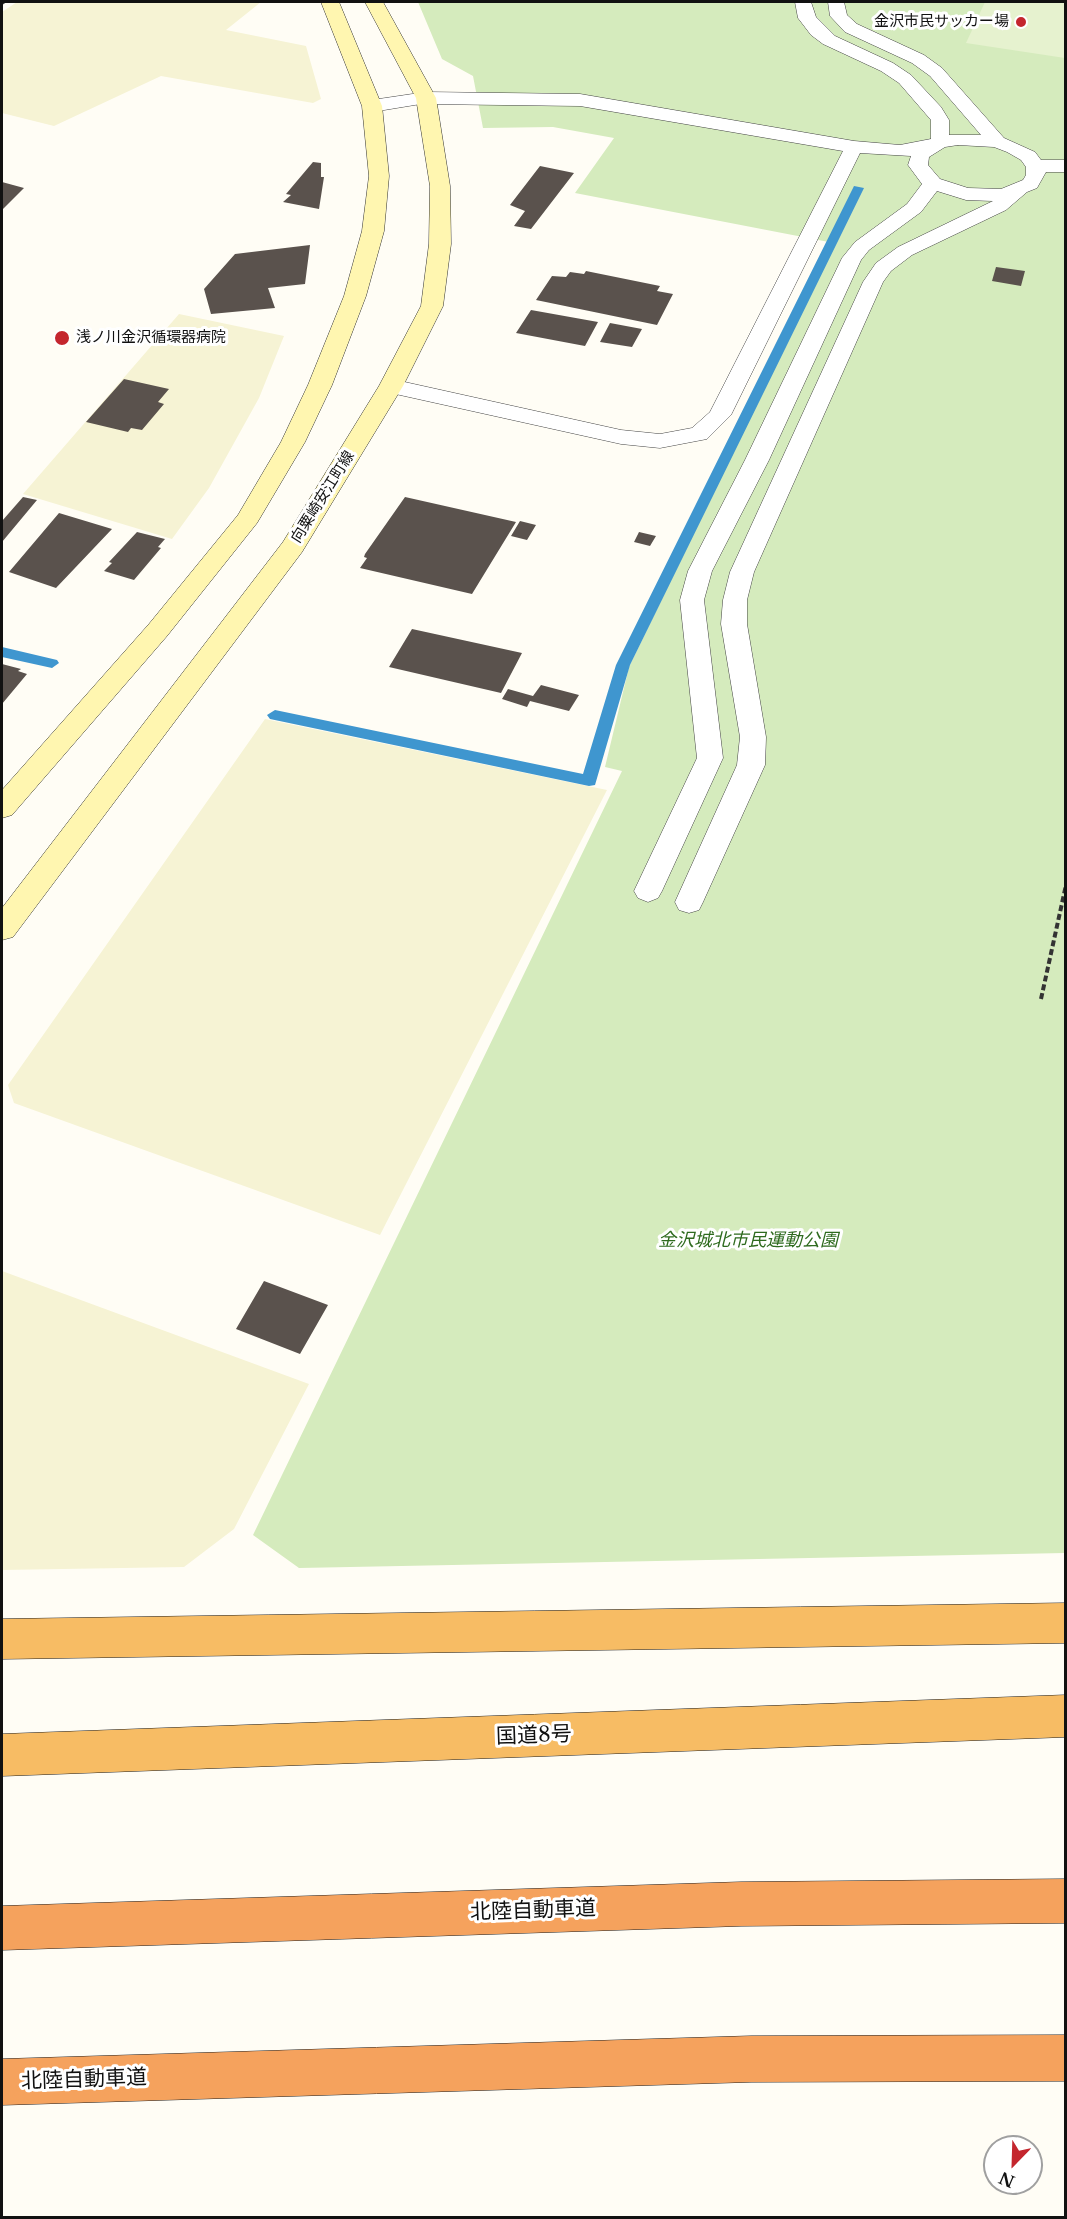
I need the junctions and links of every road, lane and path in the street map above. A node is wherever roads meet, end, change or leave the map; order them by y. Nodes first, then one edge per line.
1 (5, 2) edge
2 (330, 2) edge
3 (374, 2) edge
4 (803, 2) edge
5 (836, 2) edge
6 (2, 4) edge
7 (426, 98) junction
8 (372, 106) junction
9 (997, 141) junction
10 (934, 145) junction
11 (854, 147) junction
12 (1036, 166) junction
13 (1065, 166) edge
14 (933, 183) junction
15 (1020, 190) junction
16 (391, 386) junction
17 (2, 808) edge
18 (1065, 885) edge
19 (648, 891) dead end
20 (688, 902) dead end
21 (2, 929) edge
22 (1041, 999) dead end
23 (1065, 1623) edge
24 (2, 1639) edge
25 (1065, 1716) edge
26 (2, 1755) edge
27 (1065, 1901) edge
28 (2, 1928) edge
29 (1065, 2058) edge
30 (2, 2082) edge

1 - 6 path
2 - 8 main road
3 - 7 main road, 向粟崎安江町線
4 - 10 lane
5 - 9 lane
7 - 8 street
7 - 11 lane
7 - 16 main road, 向粟崎安江町線
8 - 17 main road
9 - 10 lane
9 - 12 lane
10 - 11 lane
10 - 14 lane
11 - 16 lane
12 - 13 lane
12 - 15 lane
14 - 15 lane
14 - 19 lane
15 - 20 lane
16 - 21 main road, 向粟崎安江町線
18 - 22 path
23 - 24 highway
25 - 26 highway, 国道8号
27 - 28 highway, 北陸自動車道
29 - 30 highway, 北陸自動車道

